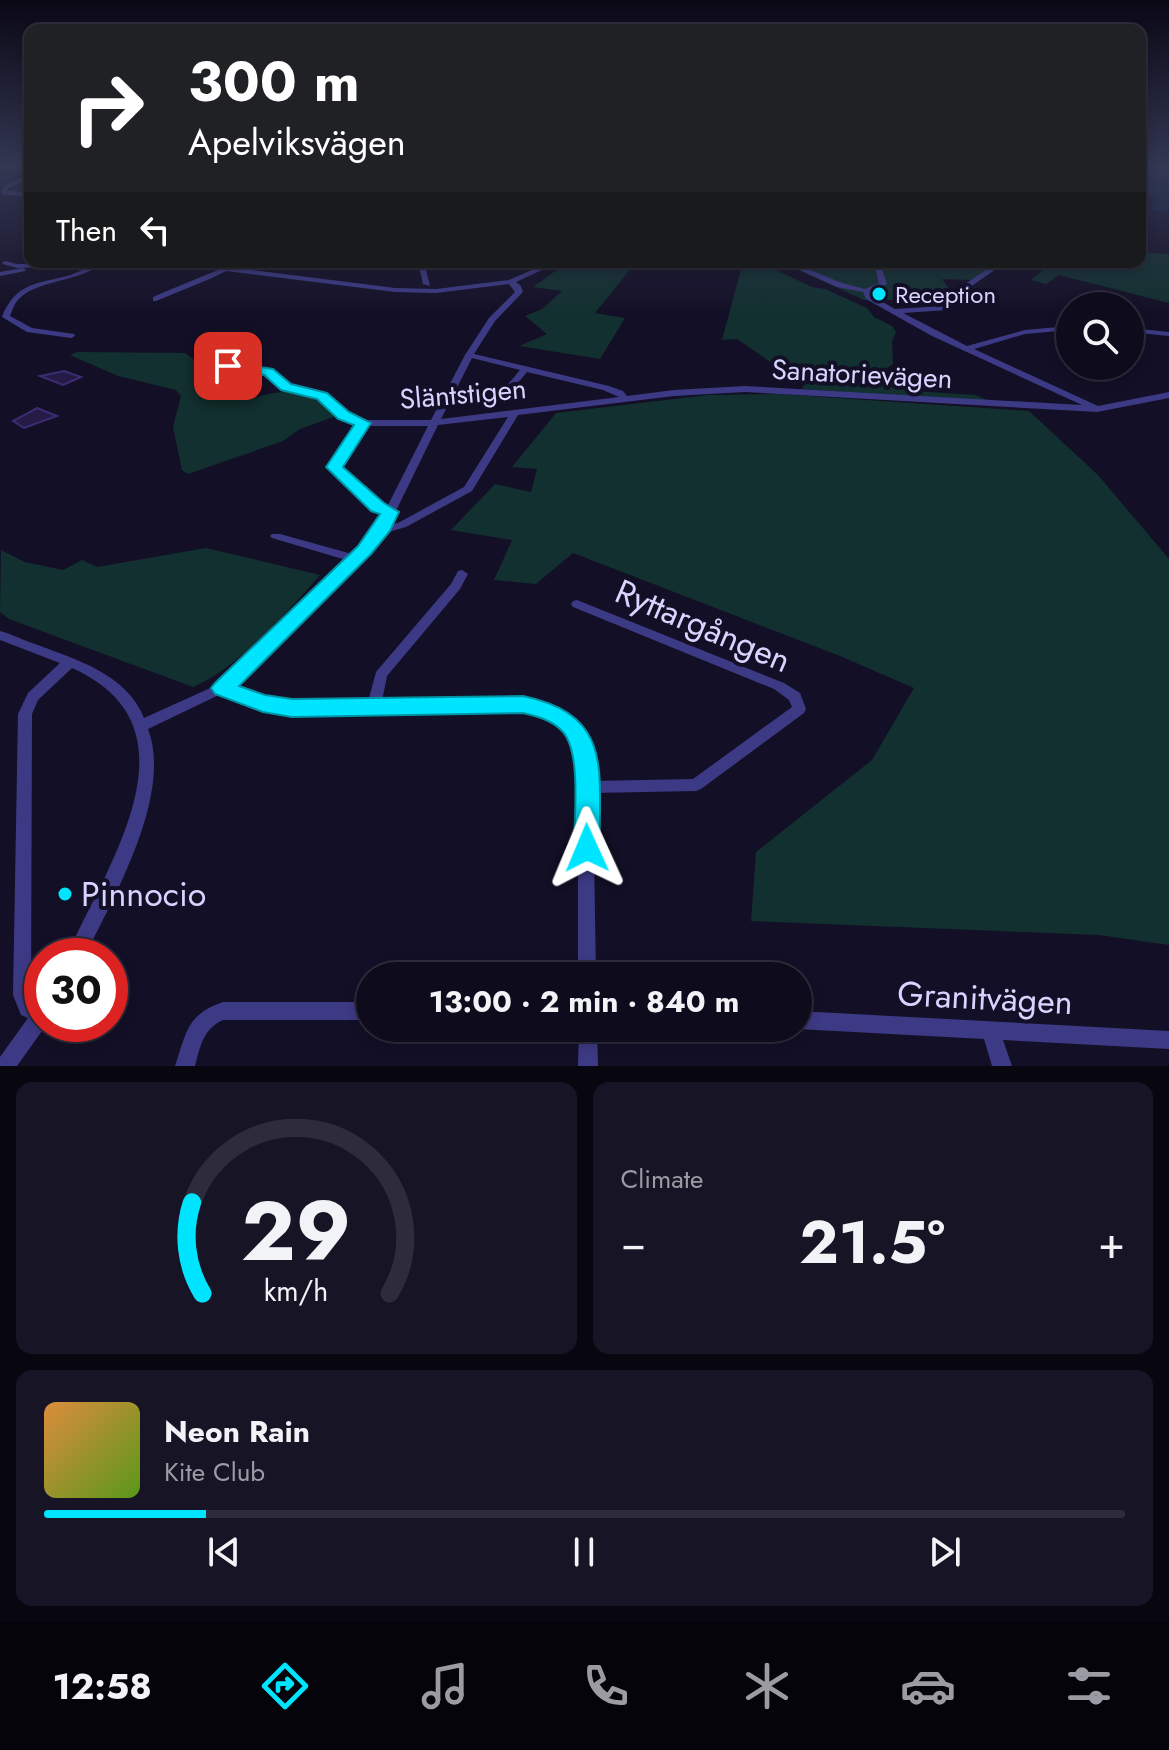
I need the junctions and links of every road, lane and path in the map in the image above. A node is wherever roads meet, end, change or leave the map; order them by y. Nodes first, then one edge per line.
1 (24, 266) edge
2 (1, 267) edge
3 (90, 268) edge
4 (225, 268) joint
5 (423, 268) edge
6 (542, 268) edge
7 (799, 268) edge
8 (879, 268) edge
9 (994, 268) edge
10 (511, 282) junction
11 (427, 284) dead end
12 (866, 291) junction
13 (156, 299) dead end
14 (892, 311) junction
15 (1056, 329) edge
16 (1144, 332) edge
17 (1169, 334) edge
18 (71, 336) dead end
19 (968, 348) junction
20 (469, 355) junction
21 (227, 364) dead end
22 (524, 370) junction
23 (1169, 395) edge
24 (458, 399) dead end
25 (625, 399) junction
26 (1097, 409) junction
27 (515, 412) junction
28 (363, 423) junction
29 (434, 423) junction
30 (390, 512) junction
31 (381, 531) junction
32 (276, 536) dead end
33 (356, 559) junction
34 (462, 574) dead end
35 (577, 604) dead end
36 (0, 635) edge
37 (69, 663) junction
38 (222, 688) junction
39 (374, 707) junction
40 (143, 725) junction
41 (586, 787) junction
42 (84, 938) edge
43 (587, 962) edge
44 (24, 999) edge
45 (356, 1011) edge
46 (812, 1021) edge
47 (990, 1030) junction
48 (24, 1040) edge
49 (1169, 1040) edge
50 (588, 1042) edge
51 (5, 1066) edge
52 (185, 1066) edge
53 (588, 1066) edge
54 (1002, 1066) edge

1 - 2 street
3 - 18 street
4 - 10 street
4 - 13 street
5 - 11 street
6 - 10 street
7 - 12 street
8 - 12 street
9 - 14 street
10 - 20 street
12 - 14 street, Sanatorievägen
14 - 19 street, Sanatorievägen
15 - 19 street
16 - 17 street
19 - 26 street, Sanatorievägen
20 - 22 street
20 - 29 street
21 - 28 street, Släntstigen
22 - 24 street
22 - 25 street
23 - 26 street, Sanatorievägen
25 - 26 street, Sanatorievägen
25 - 27 street, Släntstigen
27 - 29 street, Släntstigen
27 - 31 street
28 - 29 street, Släntstigen
28 - 30 street
29 - 30 street
30 - 31 street
31 - 33 street
32 - 33 street
33 - 38 street
34 - 39 street
35 - 41 street, Ryttargången
36 - 37 street
37 - 40 street
37 - 44 street
38 - 39 street
38 - 40 street
39 - 41 street
40 - 42 street
41 - 43 street
45 - 52 street
46 - 47 street, Granitvägen
47 - 49 street, Granitvägen
47 - 54 street
48 - 51 street
50 - 53 street

